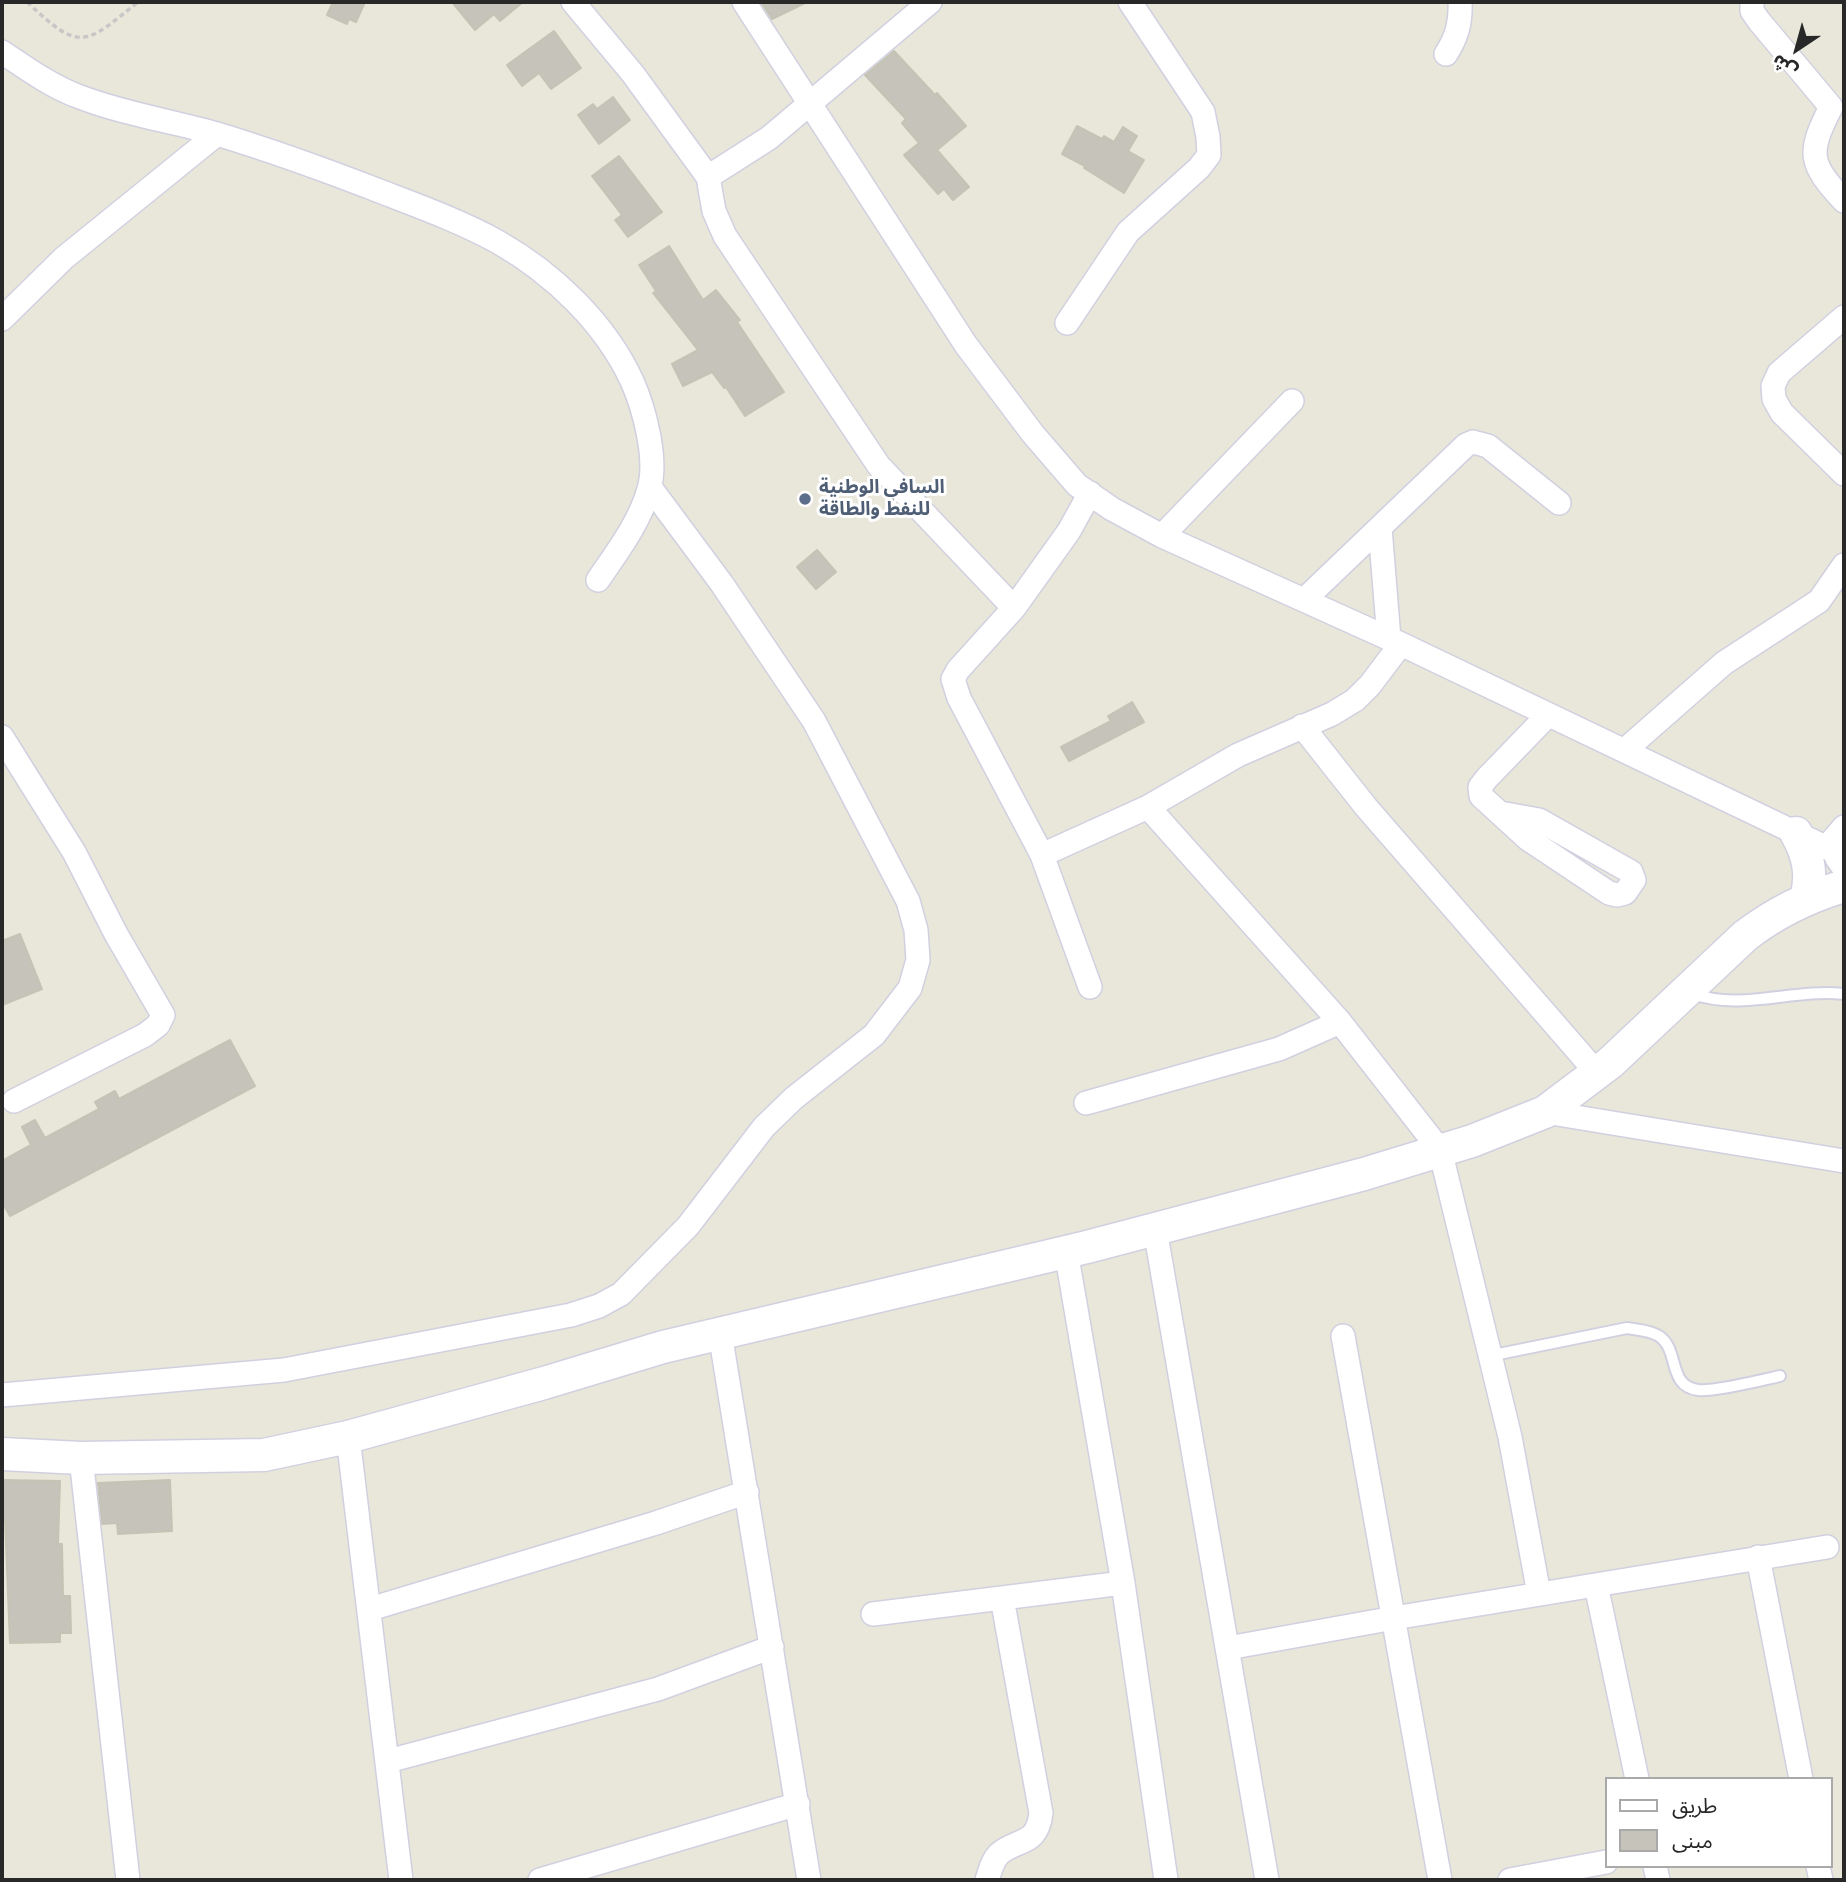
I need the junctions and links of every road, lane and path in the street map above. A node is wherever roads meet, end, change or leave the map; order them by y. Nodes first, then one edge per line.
1 (27, 2) edge
2 (138, 2) edge
3 (573, 2) edge
4 (744, 2) edge
5 (930, 2) edge
6 (1130, 2) edge
7 (1460, 2) edge
8 (1752, 2) edge
9 (2, 52) edge
10 (1446, 54) dead end
11 (1838, 100) edge
12 (811, 105) junction
13 (217, 134) junction
14 (708, 177) junction
15 (1844, 201) edge
16 (1844, 317) edge
17 (2, 319) edge
18 (1067, 323) dead end
19 (1292, 401) dead end
20 (1844, 474) edge
21 (650, 487) junction
22 (1090, 493) junction
23 (1559, 503) dead end
24 (1380, 528) junction
25 (1162, 536) junction
26 (1844, 565) edge
27 (598, 580) dead end
28 (1304, 600) junction
29 (1014, 608) junction
30 (1395, 642) junction
31 (1548, 715) junction
32 (1302, 726) junction
33 (2, 737) edge
34 (1625, 750) junction
35 (1148, 807) junction
36 (1500, 813) junction
37 (1844, 827) edge
38 (1796, 833) junction
39 (1835, 852) edge
40 (1042, 855) junction
41 (1844, 879) edge
42 (1844, 886) edge
43 (1807, 898) junction
44 (1090, 987) dead end
45 (1687, 992) junction
46 (1844, 994) edge
47 (1340, 1022) junction
48 (1597, 1073) junction
49 (14, 1101) dead end
50 (1086, 1103) dead end
51 (1545, 1112) junction
52 (1440, 1150) junction
53 (1844, 1161) edge
54 (1155, 1229) junction
55 (1066, 1251) junction
56 (720, 1333) junction
57 (1343, 1336) dead end
58 (1489, 1356) junction
59 (1780, 1376) dead end
60 (2, 1395) edge
61 (348, 1437) junction
62 (2, 1454) edge
63 (81, 1458) junction
64 (747, 1492) junction
65 (1827, 1547) dead end
66 (1758, 1558) junction
67 (1123, 1583) junction
68 (1596, 1585) junction
69 (1539, 1594) junction
70 (1002, 1598) junction
71 (370, 1609) junction
72 (873, 1614) dead end
73 (1394, 1618) junction
74 (772, 1647) junction
75 (1228, 1648) junction
76 (388, 1761) junction
77 (1637, 1777) edge
78 (1801, 1777) edge
79 (798, 1804) junction
80 (1604, 1862) edge
81 (128, 1880) edge
82 (401, 1880) edge
83 (540, 1880) edge
84 (809, 1880) edge
85 (987, 1880) edge
86 (1166, 1880) edge
87 (1267, 1880) edge
88 (1440, 1880) edge
89 (1510, 1880) edge

1 - 2 path
3 - 14 street
4 - 12 street
5 - 12 street
6 - 18 street
7 - 10 street
8 - 11 street
9 - 13 street
11 - 15 street
12 - 14 street
12 - 22 street
13 - 17 street
13 - 21 street
14 - 29 street
16 - 20 street
19 - 25 street
21 - 27 street
21 - 60 street
22 - 25 street
22 - 29 street
23 - 24 street
24 - 28 street
24 - 30 street
25 - 28 street
26 - 34 street
28 - 30 street
29 - 40 street
30 - 31 street
30 - 32 street
31 - 34 street
31 - 36 street
32 - 35 street
32 - 48 street
33 - 49 street
34 - 38 street
35 - 40 street
35 - 47 street
36 - 36 street
37 - 39 street
38 - 39 street
38 - 43 main road
39 - 41 lane
40 - 44 street
42 - 43 main road
43 - 45 main road
45 - 46 lane
45 - 48 main road
47 - 50 street
47 - 52 street
48 - 51 main road
51 - 52 main road
51 - 53 street
52 - 54 main road
52 - 58 street
54 - 55 main road
54 - 75 street
55 - 56 main road
55 - 67 street
56 - 61 main road
56 - 64 street
57 - 73 street
58 - 59 lane
58 - 69 street
61 - 63 main road
61 - 71 street
62 - 63 main road
63 - 81 street
64 - 71 street
64 - 74 street
65 - 66 street
66 - 68 street
66 - 78 street
67 - 70 street
67 - 86 street
68 - 69 street
68 - 77 street
69 - 73 street
70 - 72 street
70 - 85 street
71 - 76 street
73 - 75 street
73 - 88 street
74 - 76 street
74 - 79 street
75 - 87 street
76 - 82 street
79 - 83 street
79 - 84 street
80 - 89 street

